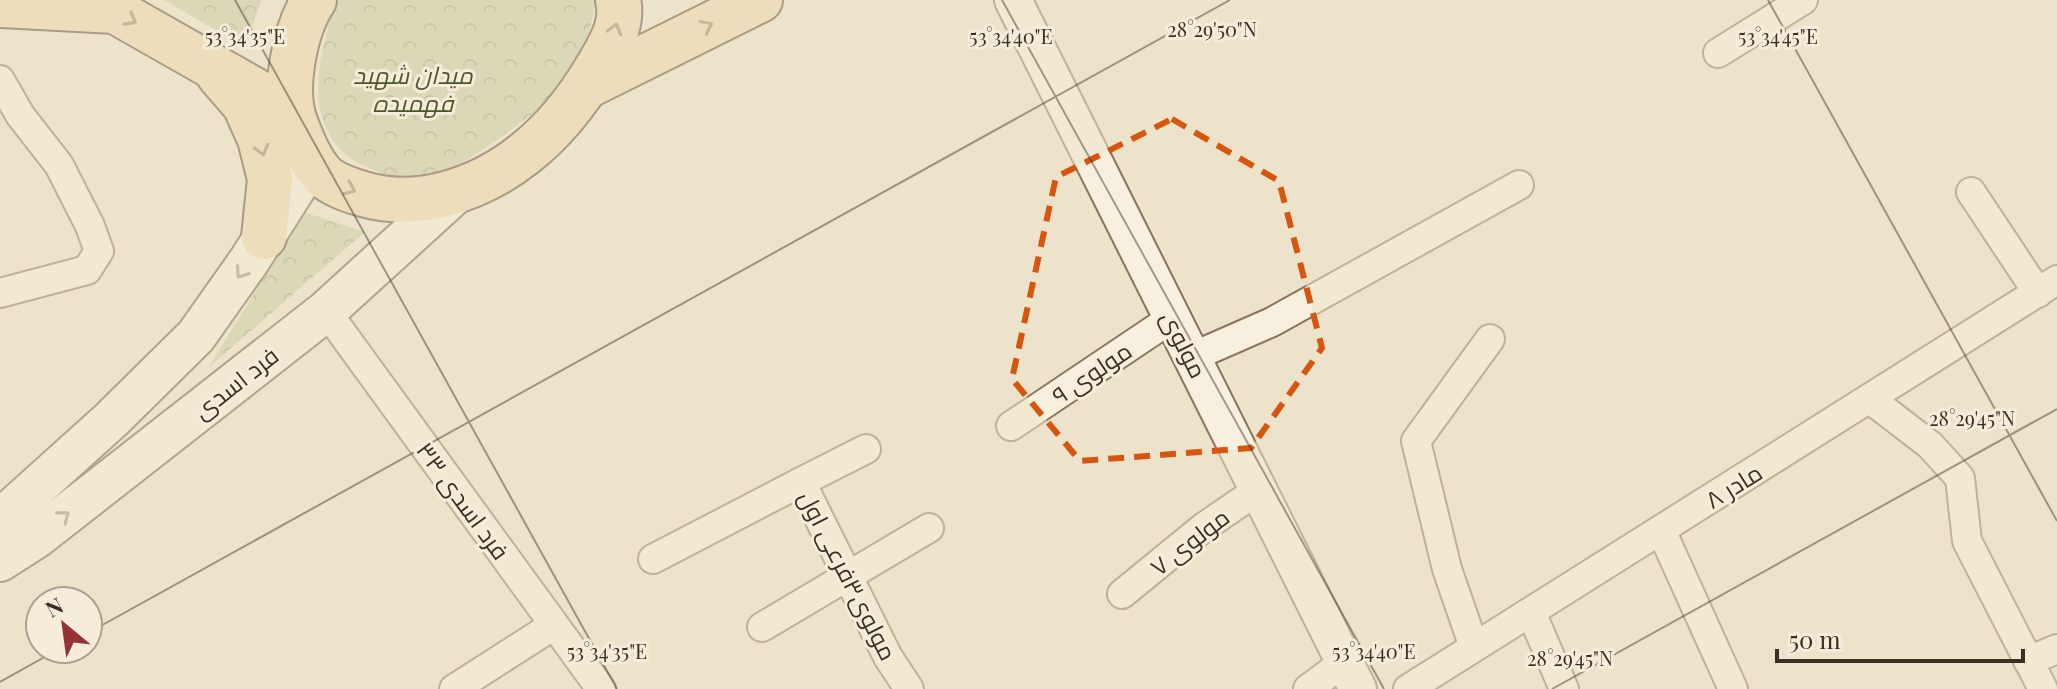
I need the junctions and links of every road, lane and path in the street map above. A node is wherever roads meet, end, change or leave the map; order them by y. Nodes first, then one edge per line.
1 (314, 0) edge
2 (618, 0) edge
3 (760, 0) edge
4 (1013, 0) edge
5 (1803, 0) edge
6 (0, 5) edge
7 (1718, 53) dead end
8 (207, 61) junction
9 (0, 80) edge
10 (587, 86) junction
11 (291, 111) junction
12 (313, 160) junction
13 (1519, 185) dead end
14 (459, 190) junction
15 (1971, 192) dead end
16 (264, 237) junction
17 (2047, 287) edge
18 (0, 293) edge
19 (326, 311) junction
20 (1172, 318) junction
21 (1490, 339) dead end
22 (1192, 357) junction
23 (1870, 399) junction
24 (1011, 426) dead end
25 (866, 449) dead end
26 (801, 482) junction
27 (1258, 490) junction
28 (0, 520) edge
29 (929, 528) dead end
30 (1661, 530) junction
31 (653, 559) dead end
32 (0, 561) edge
33 (847, 578) junction
34 (1122, 594) dead end
35 (1531, 612) junction
36 (554, 625) junction
37 (762, 627) dead end
38 (1474, 647) junction
39 (2057, 649) edge
40 (2028, 661) junction
41 (1351, 675) edge
42 (454, 689) edge
43 (601, 689) edge
44 (909, 689) edge
45 (1308, 689) edge
46 (1408, 689) edge
47 (1564, 689) edge
48 (1733, 689) edge
49 (2043, 689) edge

1 - 11 main road
10 -> 2 main road
10 -> 3 main road
4 - 20 street, مولوی
5 - 7 street
6 -> 8 main road
8 - 11 main road
8 -> 16 main road
9 - 18 street
10 - 14 main road
11 - 12 main road
12 -> 14 main road
12 - 16 main road
13 - 22 street
14 - 19 main road, فرد اسدی
15 - 17 street
16 -> 28 main road
17 - 23 street, مادر ۸
32 -> 19 main road, فرد اسدی
19 - 36 street, فرد اسدی ۳۳
20 - 22 street, مولوی
20 - 24 street, مولوی ۹
21 - 38 street
22 - 27 street, مولوی
23 - 30 street, مادر ۸
23 - 40 street
25 - 26 street, مولوی۳فرعی اول
26 - 31 street
26 - 33 street, مولوی۳فرعی اول
27 - 34 street, مولوی ۷
27 - 41 street, مولوی
29 - 33 street
30 - 35 street, مادر ۸
30 - 48 street
33 - 37 street
33 - 44 street, مولوی۳فرعی اول
35 - 38 street, مادر ۸
35 - 47 street
36 - 42 street
36 - 43 street, فرد اسدی ۳۳
38 - 46 street, مادر ۸
39 - 40 street
40 - 49 street
41 - 45 street

